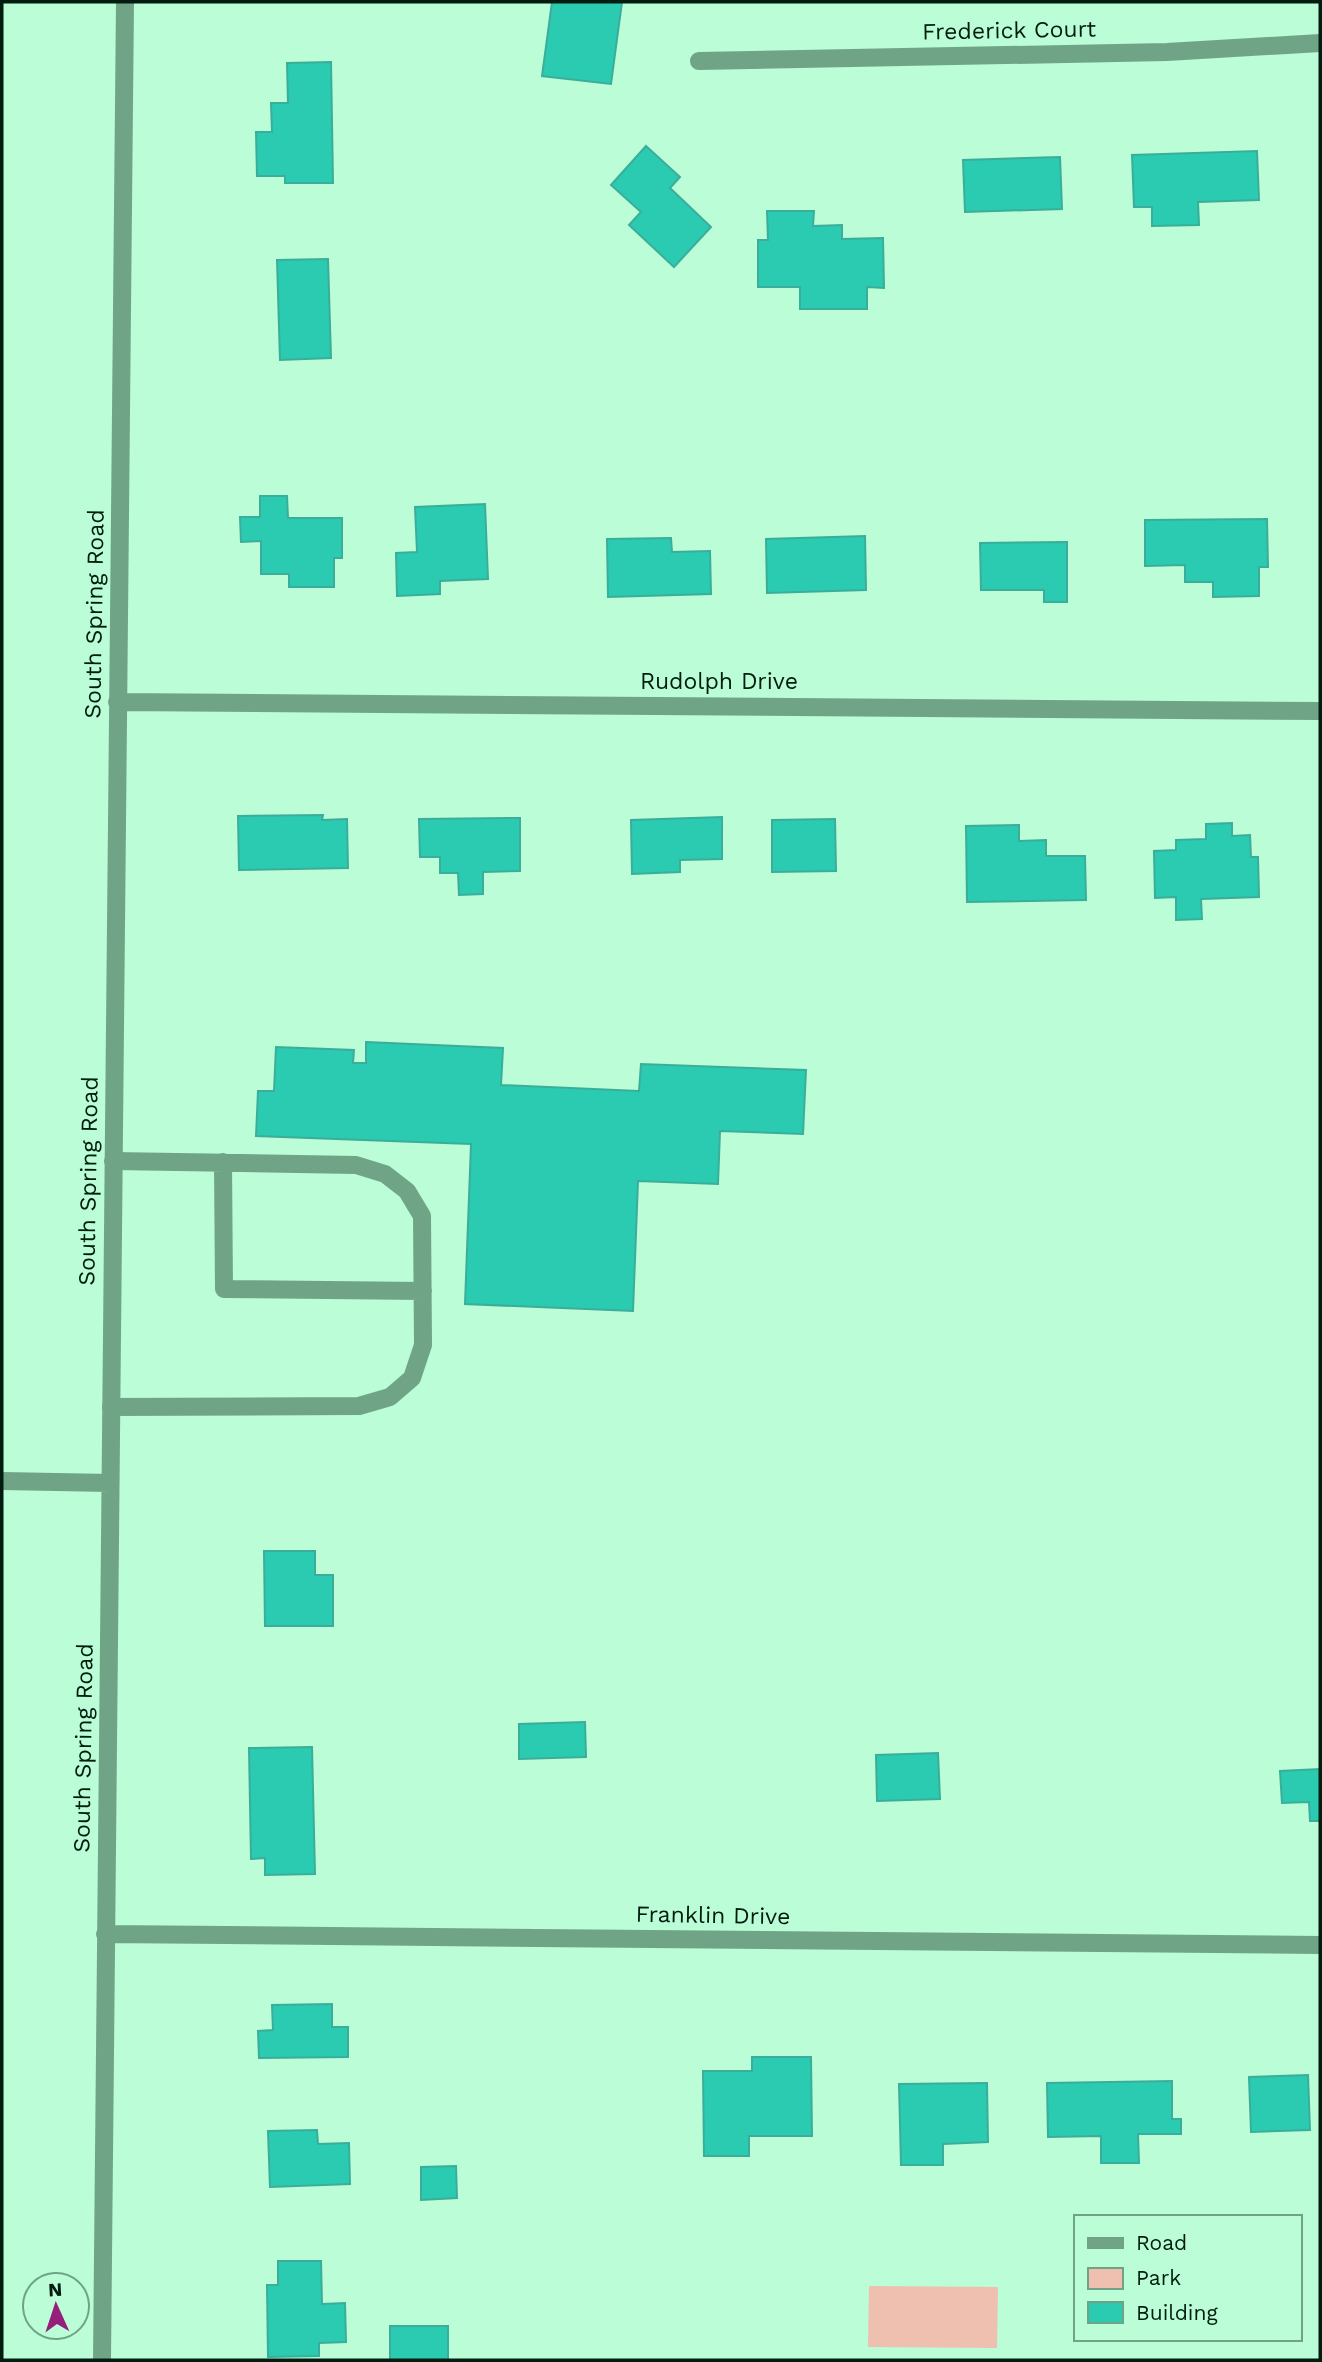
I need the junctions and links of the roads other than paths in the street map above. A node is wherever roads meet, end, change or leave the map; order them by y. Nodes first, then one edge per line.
1 (124, 2) edge
2 (1320, 43) edge
3 (699, 61) dead end
4 (117, 702) junction
5 (1320, 711) edge
6 (113, 1161) junction
7 (223, 1162) junction
8 (423, 1291) junction
9 (111, 1406) junction
10 (2, 1481) edge
11 (110, 1483) junction
12 (105, 1934) junction
13 (1320, 1945) edge
14 (102, 2360) edge

1 - 4 street, South Spring Road
2 - 3 street, Frederick Court
4 - 5 street, Rudolph Drive
4 - 6 street, South Spring Road
6 - 7 street
6 - 9 street, South Spring Road
7 - 8 street
7 - 8 street
8 - 9 street
9 - 11 street, South Spring Road
10 - 11 street
11 - 12 street, South Spring Road
12 - 13 street, Franklin Drive
12 - 14 street, South Spring Road

